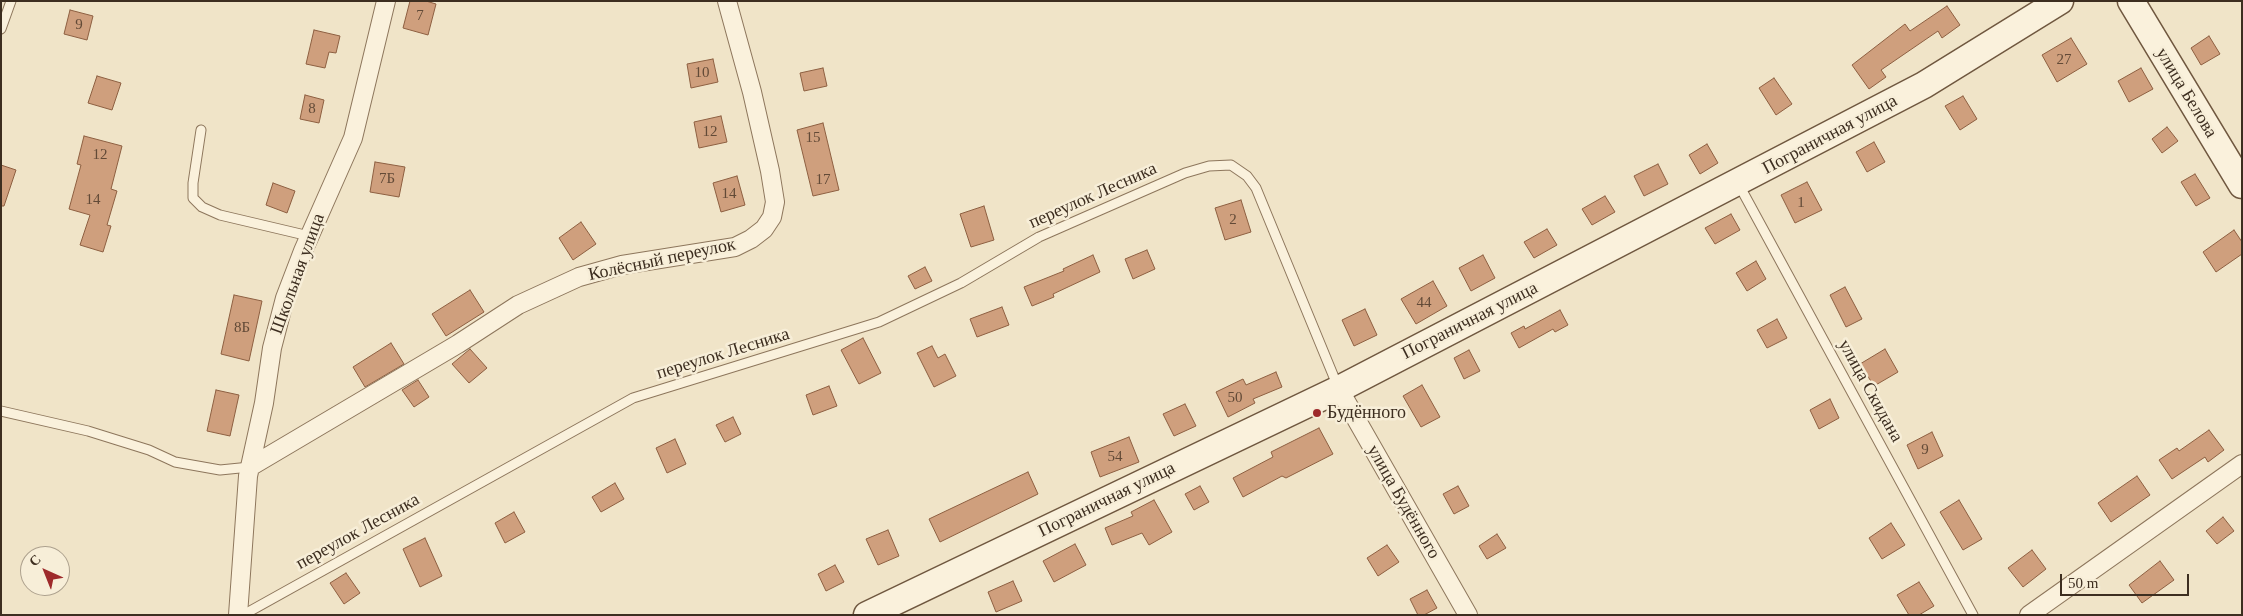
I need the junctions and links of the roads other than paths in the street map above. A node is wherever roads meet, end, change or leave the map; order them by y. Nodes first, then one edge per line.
1 (11, 1) edge
2 (386, 1) edge
3 (727, 1) edge
4 (2060, 1) edge
5 (2131, 1) edge
6 (1, 29) edge
7 (201, 130) dead end
8 (1738, 183) junction
9 (2242, 185) edge
10 (309, 236) junction
11 (1339, 389) junction
12 (1, 411) edge
13 (2242, 464) edge
14 (250, 467) junction
15 (872, 614) edge
16 (238, 615) edge
17 (243, 615) edge
18 (1468, 615) edge
19 (1973, 615) edge
20 (2029, 615) edge

1 - 6 lane
2 - 10 street, Школьная улица
3 - 14 street, Колёсный переулок
4 - 8 street, Пограничная улица
5 - 9 street, улица Белова
7 - 10 lane
8 - 11 street, Пограничная улица
8 - 19 lane, улица Скидана
10 - 14 street, Школьная улица
11 - 15 street, Пограничная улица
11 - 17 lane, переулок Лесника
11 - 18 street, улица Будённого
12 - 14 lane
13 - 20 street
14 - 16 street, Школьная улица

